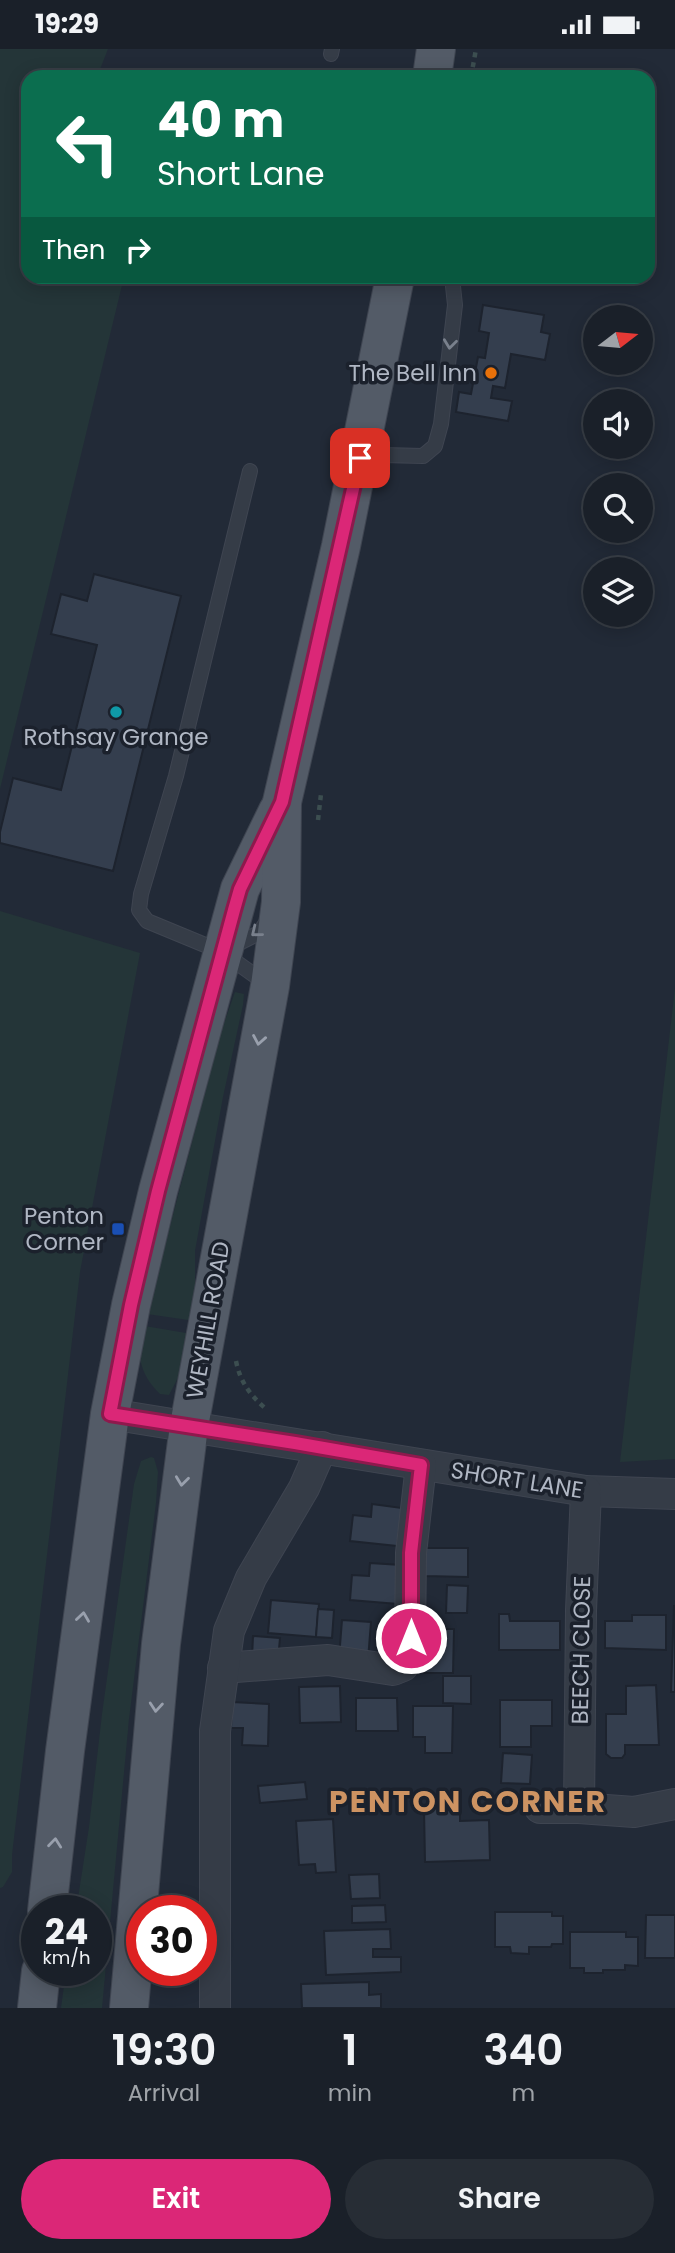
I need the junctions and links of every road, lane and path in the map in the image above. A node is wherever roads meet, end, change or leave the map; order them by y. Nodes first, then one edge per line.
1 (436, 49) edge
2 (476, 49) edge
3 (433, 70) edge
4 (472, 70) edge
5 (394, 284) edge
6 (453, 284) edge
7 (360, 458) junction
8 (250, 471) dead end
9 (322, 786) dead end
10 (282, 802) junction
11 (317, 825) dead end
12 (281, 902) junction
13 (222, 952) junction
14 (270, 986) junction
15 (234, 1353) dead end
16 (268, 1412) dead end
17 (110, 1414) junction
18 (189, 1426) junction
19 (322, 1447) junction
20 (421, 1465) junction
21 (586, 1491) junction
22 (675, 1494) edge
23 (411, 1638) dead end
24 (403, 1666) dead end
25 (223, 1668) junction
26 (675, 1804) edge
27 (540, 1808) dead end
28 (579, 1808) junction
29 (49, 1895) edge
30 (39, 1986) edge
31 (37, 2008) edge
32 (129, 2008) edge
33 (215, 2008) edge

1 - 3 main road
2 - 4 path
5 - 7 main road, WEYHILL ROAD
6 -> 7 lane
7 - 10 main road, WEYHILL ROAD
8 - 13 lane
9 - 11 path
10 - 12 main road, WEYHILL ROAD
10 - 13 main road, WEYHILL ROAD
12 -> 13 lane
12 - 14 main road, WEYHILL ROAD
13 - 14 lane
13 - 17 main road, WEYHILL ROAD
14 -> 18 main road, WEYHILL ROAD
15 - 16 path
17 - 18 street, SHORT LANE
29 -> 17 main road, WEYHILL ROAD
18 - 19 street, SHORT LANE
18 -> 32 main road, WEYHILL ROAD
19 - 20 street, SHORT LANE
19 - 25 street
20 - 21 street, SHORT LANE
20 - 23 street
21 - 22 street, SHORT LANE
21 - 28 street, BEECH CLOSE
24 - 25 street
25 - 33 street
26 - 28 street
27 - 28 street
30 - 31 main road

